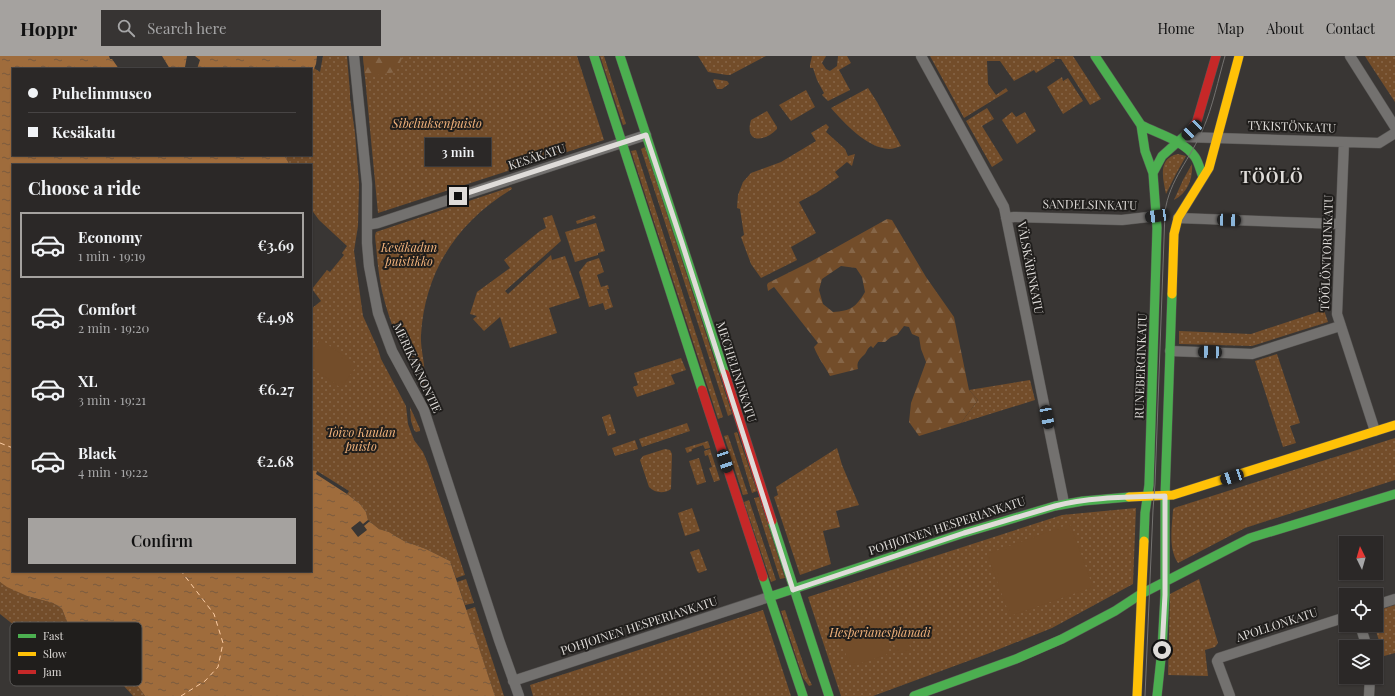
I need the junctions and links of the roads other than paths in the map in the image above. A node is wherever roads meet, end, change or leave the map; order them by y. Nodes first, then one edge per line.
1 (354, 56) edge
2 (594, 56) edge
3 (620, 56) edge
4 (921, 56) edge
5 (1095, 56) edge
6 (1216, 56) edge
7 (1239, 56) edge
8 (1350, 56) edge
9 (1140, 125) junction
10 (1395, 127) edge
11 (1395, 133) edge
12 (646, 135) junction
13 (1217, 138) junction
14 (1181, 140) junction
15 (1344, 142) junction
16 (622, 143) junction
17 (1153, 173) junction
18 (1203, 177) junction
19 (1167, 217) junction
20 (1006, 218) junction
21 (367, 224) junction
22 (1340, 224) junction
23 (1340, 326) junction
24 (1170, 351) junction
25 (1395, 425) edge
26 (1375, 431) junction
27 (1395, 494) edge
28 (1165, 496) junction
29 (1147, 497) junction
30 (1064, 504) junction
31 (1164, 583) junction
32 (793, 590) junction
33 (1141, 594) junction
34 (769, 597) junction
35 (1395, 599) edge
36 (1383, 603) edge
37 (1115, 611) junction
38 (1339, 619) edge
39 (1139, 625) junction
40 (513, 681) junction
41 (1370, 684) edge
42 (519, 696) edge
43 (803, 696) edge
44 (829, 696) edge
45 (914, 696) edge
46 (1137, 696) edge
47 (1157, 696) edge
48 (1230, 696) edge
49 (1369, 696) edge

1 - 21 street, MERIKANNONTIE
2 - 16 main road
3 - 12 main road, MECHELININKATU
4 - 20 street, VÄLSKÄRINKATU
5 - 9 main road
6 - 14 main road
7 - 13 main road, RUNEBERGINKATU
8 - 10 street
9 - 14 main road
9 - 17 main road, RUNEBERGINKATU
11 - 15 street, TYKISTÖNKATU
12 - 16 street, KESÄKATU
12 - 32 main road, MECHELININKATU
13 - 14 street, TYKISTÖNKATU
13 - 15 street, TYKISTÖNKATU
13 - 18 main road, RUNEBERGINKATU
14 - 17 main road
14 - 18 main road
15 - 22 street, TÖÖLÖNTORINKATU
16 - 21 street, KESÄKATU
16 - 34 main road
17 - 19 main road, RUNEBERGINKATU
18 - 19 main road, RUNEBERGINKATU
19 - 20 street, SANDELSINKATU
19 - 22 street, SANDELSINKATU
19 - 24 main road, RUNEBERGINKATU
19 - 29 main road, RUNEBERGINKATU
20 - 30 street, VÄLSKÄRINKATU
21 - 40 street, MERIKANNONTIE
22 - 23 street, TÖÖLÖNTORINKATU
23 - 24 street
23 - 26 street, TÖÖLÖNTORINKATU
24 - 28 main road, RUNEBERGINKATU
25 - 26 main road, POHJOINEN HESPERIANKATU
26 - 28 main road, POHJOINEN HESPERIANKATU
27 - 31 main road
28 - 29 main road, POHJOINEN HESPERIANKATU
28 - 31 main road, RUNEBERGINKATU
29 - 30 main road, POHJOINEN HESPERIANKATU
29 - 33 main road, RUNEBERGINKATU
30 - 32 main road, POHJOINEN HESPERIANKATU
31 - 33 main road
31 - 47 main road, RUNEBERGINKATU
32 - 34 main road, POHJOINEN HESPERIANKATU
32 - 44 main road, MECHELININKATU
33 - 37 main road
33 - 39 main road, RUNEBERGINKATU
34 - 40 street, POHJOINEN HESPERIANKATU
34 - 43 main road
35 - 36 street
37 - 39 main road
37 - 45 main road
38 - 48 street, APOLLONKATU
39 - 46 main road, RUNEBERGINKATU
40 - 42 street, MERIKANNONTIE
41 - 49 street

